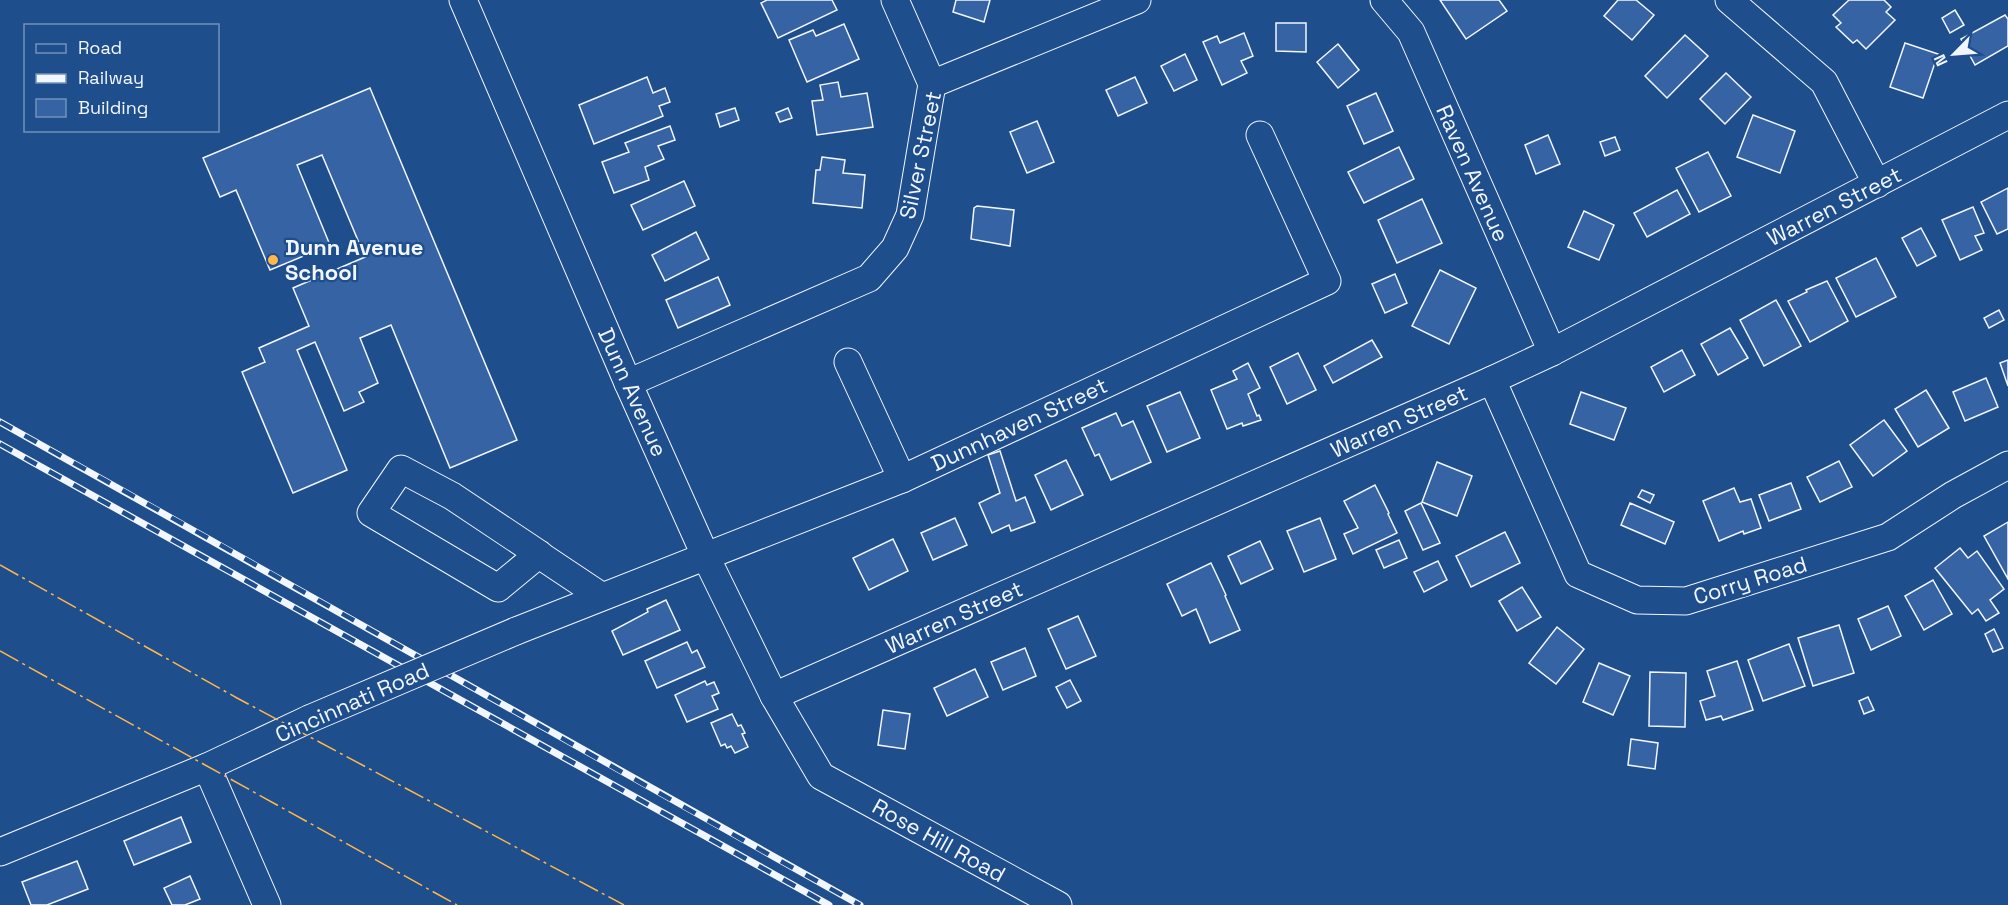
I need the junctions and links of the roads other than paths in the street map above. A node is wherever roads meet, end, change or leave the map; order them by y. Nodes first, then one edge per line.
1 (463, 0) edge
2 (895, 0) edge
3 (1137, 0) edge
4 (1384, 0) edge
5 (1729, 0) edge
6 (932, 84) junction
7 (2008, 115) edge
8 (1260, 135) dead end
9 (1877, 184) junction
10 (1552, 352) junction
11 (848, 362) dead end
12 (1492, 380) junction
13 (628, 383) junction
14 (2008, 465) edge
15 (902, 479) junction
16 (539, 554) junction
17 (705, 555) junction
18 (601, 596) junction
19 (774, 696) junction
20 (207, 767) junction
21 (821, 776) joint
22 (0, 852) edge
23 (267, 905) edge
24 (1058, 905) edge

1 - 13 street, Dunn Avenue
2 - 6 street
3 - 6 street, Silver Street
4 - 10 street, Raven Avenue
5 - 9 street
6 - 13 street, Silver Street
7 - 9 street, Warren Street
8 - 15 street, Dunnhaven Street
9 - 10 street, Warren Street
10 - 12 street, Warren Street
11 - 15 street
12 - 14 street, Corry Road
12 - 19 street, Warren Street
13 - 17 street, Dunn Avenue
15 - 17 street, Dunnhaven Street
16 - 16 street
16 - 18 street
17 - 18 street, Cincinnati Road
17 - 19 street, Dunn Avenue
18 - 20 street, Cincinnati Road, bridge
19 - 21 street, Dunn Avenue
20 - 22 street, Cincinnati Road
20 - 23 street
21 - 24 street, Rose Hill Road

